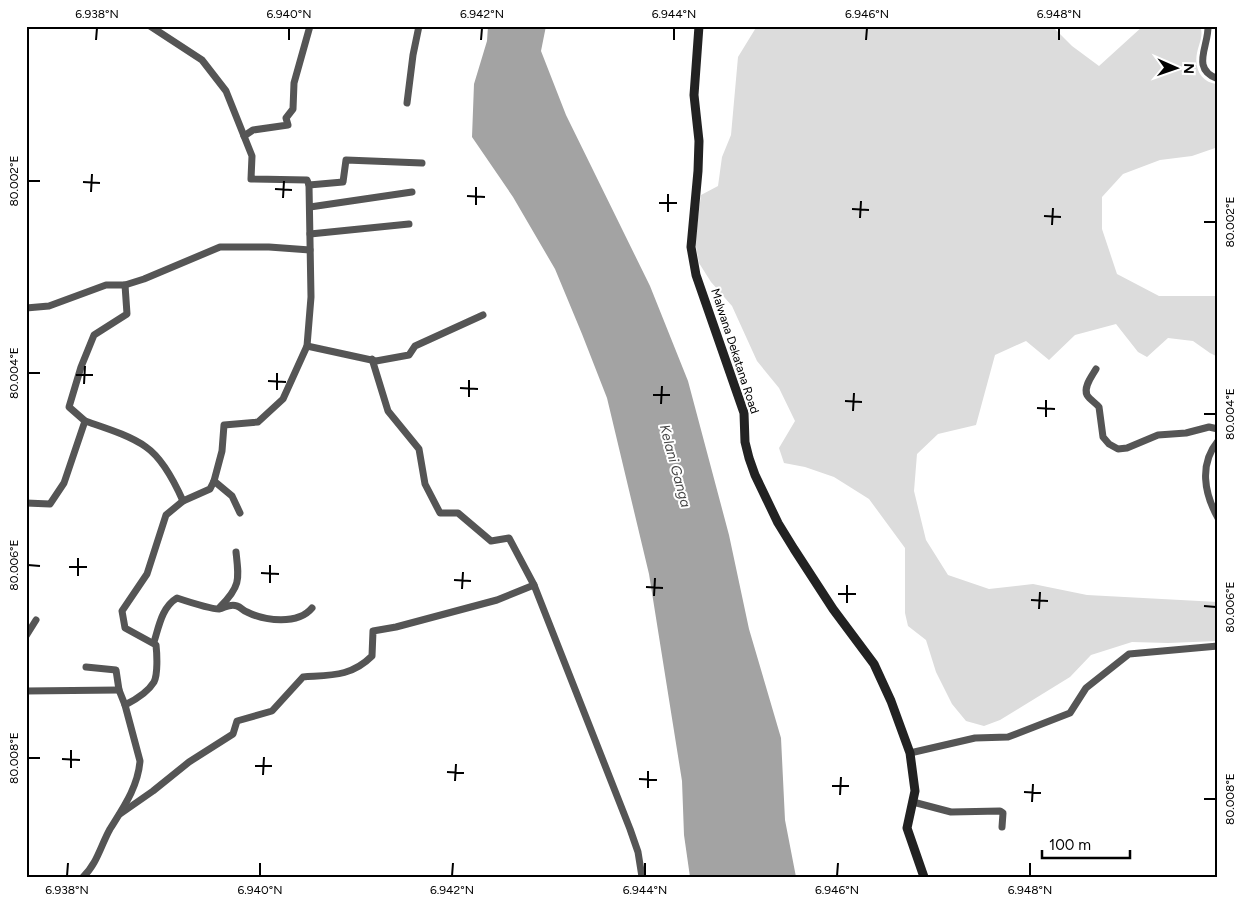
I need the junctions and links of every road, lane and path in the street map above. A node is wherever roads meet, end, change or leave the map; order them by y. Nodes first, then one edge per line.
1 (150, 26) edge
2 (310, 26) edge
3 (419, 26) edge
4 (699, 26) edge
5 (1208, 26) edge
6 (1218, 78) edge
7 (408, 103) dead end
8 (244, 136) junction
9 (422, 163) dead end
10 (309, 185) junction
11 (412, 192) dead end
12 (310, 207) junction
13 (409, 224) dead end
14 (310, 234) junction
15 (310, 250) junction
16 (125, 285) junction
17 (26, 308) edge
18 (482, 315) dead end
19 (307, 346) junction
20 (372, 359) junction
21 (1096, 369) dead end
22 (86, 421) junction
23 (1218, 429) edge
24 (1218, 441) edge
25 (214, 481) junction
26 (183, 501) junction
27 (26, 503) edge
28 (240, 512) dead end
29 (1218, 518) edge
30 (236, 552) dead end
31 (534, 585) junction
32 (312, 608) dead end
33 (218, 609) junction
34 (36, 620) dead end
35 (26, 636) edge
36 (154, 642) junction
37 (1218, 646) edge
38 (86, 667) dead end
39 (119, 690) junction
40 (26, 691) edge
41 (125, 705) junction
42 (910, 753) junction
43 (913, 802) junction
44 (120, 814) junction
45 (1002, 827) dead end
46 (83, 877) edge
47 (642, 877) edge
48 (924, 877) edge

1 - 8 street
2 - 8 street
3 - 7 street
4 - 42 main road, Malwana Dekatana Road
5 - 6 street
8 - 10 street
9 - 10 street
10 - 12 street
11 - 12 street
12 - 14 street
13 - 14 street
14 - 15 street
15 - 16 street
15 - 19 street
16 - 17 street
16 - 22 street
18 - 20 street
19 - 20 street
19 - 25 street
20 - 31 street
21 - 23 street
22 - 26 street
22 - 27 street
24 - 29 street
25 - 26 street
25 - 28 street
26 - 36 street
30 - 33 street
31 - 44 street
31 - 47 street
32 - 33 street
33 - 36 street
34 - 35 street
36 - 41 street
37 - 42 street
38 - 39 street
39 - 40 street
39 - 41 street
41 - 44 street
42 - 43 main road, Malwana Dekatana Road
43 - 45 street
43 - 48 main road, Malwana Dekatana Road
44 - 46 street

